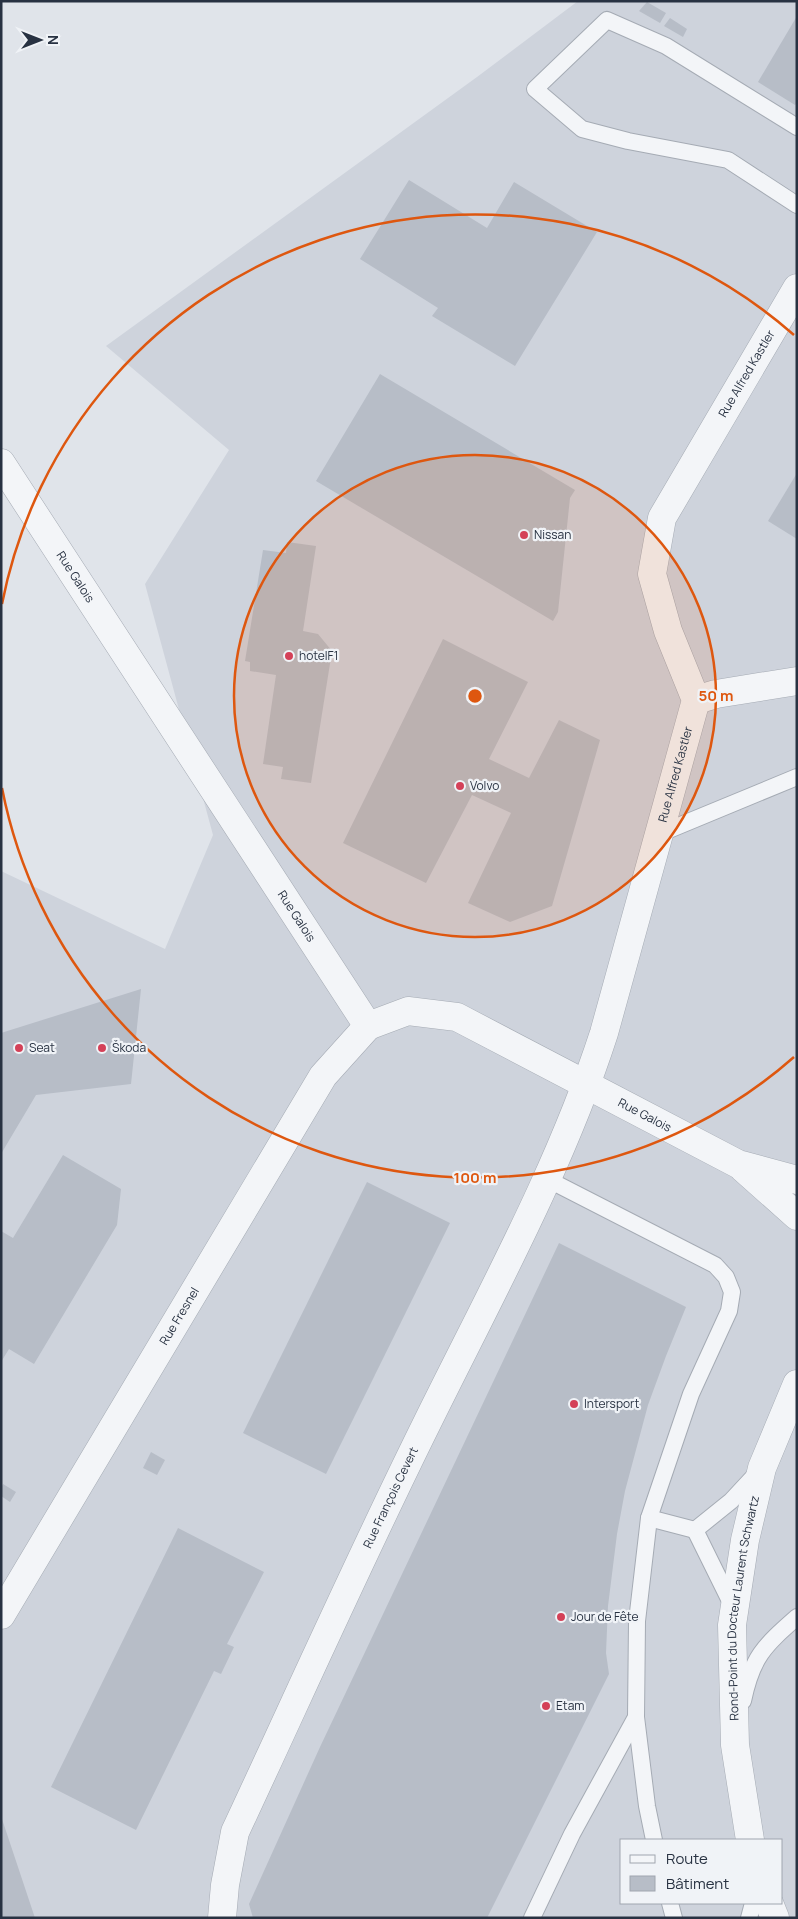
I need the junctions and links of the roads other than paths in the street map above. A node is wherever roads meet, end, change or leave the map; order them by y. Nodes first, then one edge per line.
1 (797, 127) edge
2 (797, 205) edge
3 (797, 288) edge
4 (1, 463) edge
5 (797, 681) edge
6 (696, 700) junction
7 (797, 777) edge
8 (659, 834) junction
9 (368, 1026) junction
10 (587, 1086) junction
11 (738, 1164) junction
12 (547, 1179) junction
13 (797, 1180) edge
14 (797, 1216) edge
15 (797, 1384) edge
16 (762, 1468) junction
17 (650, 1518) junction
18 (695, 1530) junction
19 (734, 1610) junction
20 (1, 1614) edge
21 (797, 1617) edge
22 (636, 1717) junction
23 (735, 1745) junction
24 (654, 1839) edge
25 (750, 1839) edge
26 (670, 1904) edge
27 (753, 1904) edge
28 (769, 1904) edge
29 (222, 1918) edge
30 (532, 1918) edge
31 (674, 1918) edge
32 (749, 1918) edge
33 (776, 1918) edge

1 - 2 lane
3 - 6 street, Rue Alfred Kastler
4 - 9 street, Rue Galois
5 - 6 street
6 - 8 street, Rue Alfred Kastler
7 - 8 lane
8 - 10 street, Rue Alfred Kastler
9 - 10 street, Rue Galois
9 - 20 street, Rue Fresnel
10 - 11 street, Rue Galois
10 - 12 street, Rue François Cevert
11 - 13 street, Rue Galois
11 - 14 street, Rue Galois
12 - 17 lane
12 - 29 street, Rue François Cevert
15 - 16 street, Rond-Point du Docteur Laurent Schwartz
16 - 18 lane
16 - 19 street, Rond-Point du Docteur Laurent Schwartz
17 - 18 lane
17 - 22 lane
18 - 19 lane
19 - 23 street, Rond-Point du Docteur Laurent Schwartz
21 - 23 lane
22 - 24 lane
22 - 30 lane
23 - 25 street, Rond-Point du Docteur Laurent Schwartz
26 - 31 lane
27 - 32 lane
28 - 33 street

